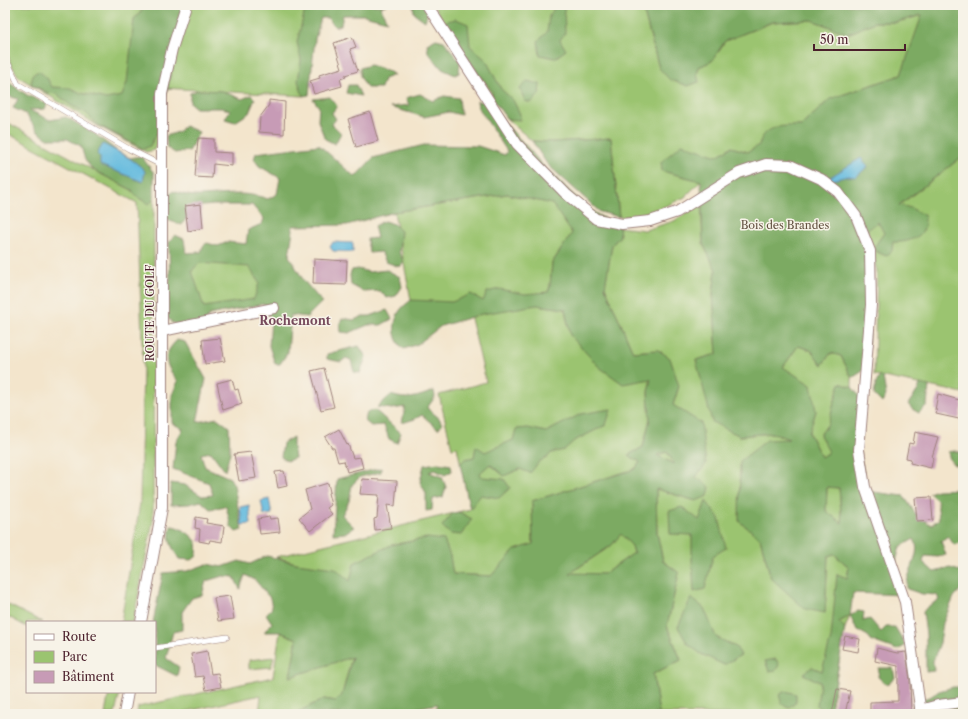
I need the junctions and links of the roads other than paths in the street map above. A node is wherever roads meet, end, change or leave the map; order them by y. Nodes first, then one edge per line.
1 (186, 5) edge
2 (427, 5) edge
3 (5, 56) edge
4 (161, 165) junction
5 (274, 308) dead end
6 (162, 331) junction
7 (141, 621) edge
8 (227, 637) dead end
9 (156, 648) edge
10 (128, 693) edge
11 (963, 702) edge
12 (921, 712) edge
13 (124, 714) edge

1 - 4 street, ROUTE DU GOLF
2 - 12 street
3 - 4 lane
4 - 6 street, ROUTE DU GOLF
5 - 6 street
6 - 7 street, ROUTE DU GOLF
8 - 9 lane
10 - 13 street
11 - 12 street

